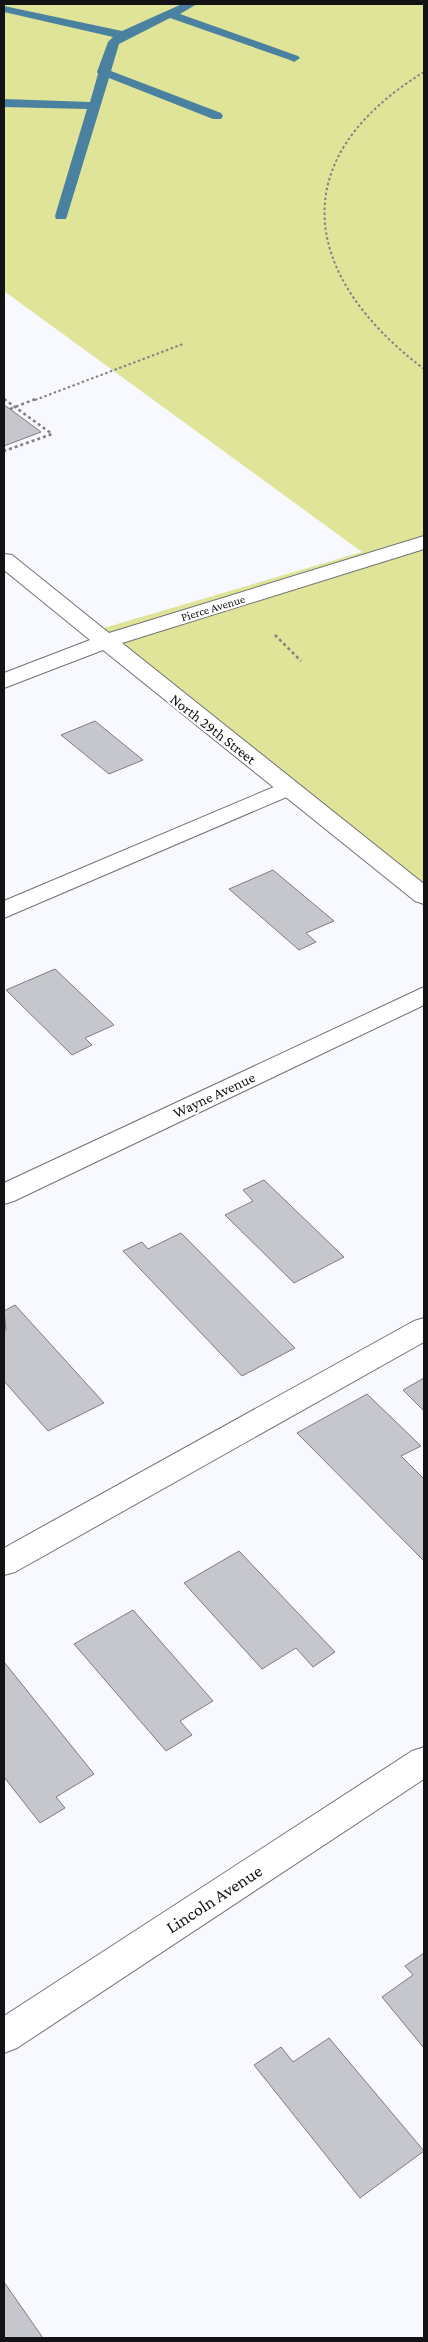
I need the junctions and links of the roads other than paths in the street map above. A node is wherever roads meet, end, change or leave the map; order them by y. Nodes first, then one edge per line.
1 (424, 542) edge
2 (4, 560) edge
3 (104, 642) junction
4 (4, 681) edge
5 (288, 788) junction
6 (424, 896) edge
7 (4, 910) edge
8 (424, 995) edge
9 (4, 1194) edge
10 (424, 1330) edge
11 (4, 1563) edge
12 (424, 1761) edge
13 (4, 2036) edge

1 - 3 street, Pierce Avenue
2 - 3 street, North 29th Street
3 - 4 street, Pierce Avenue
3 - 5 street, North 29th Street
5 - 6 street, North 29th Street
5 - 7 street
8 - 9 street, Wayne Avenue
10 - 11 street
12 - 13 street, Lincoln Avenue

